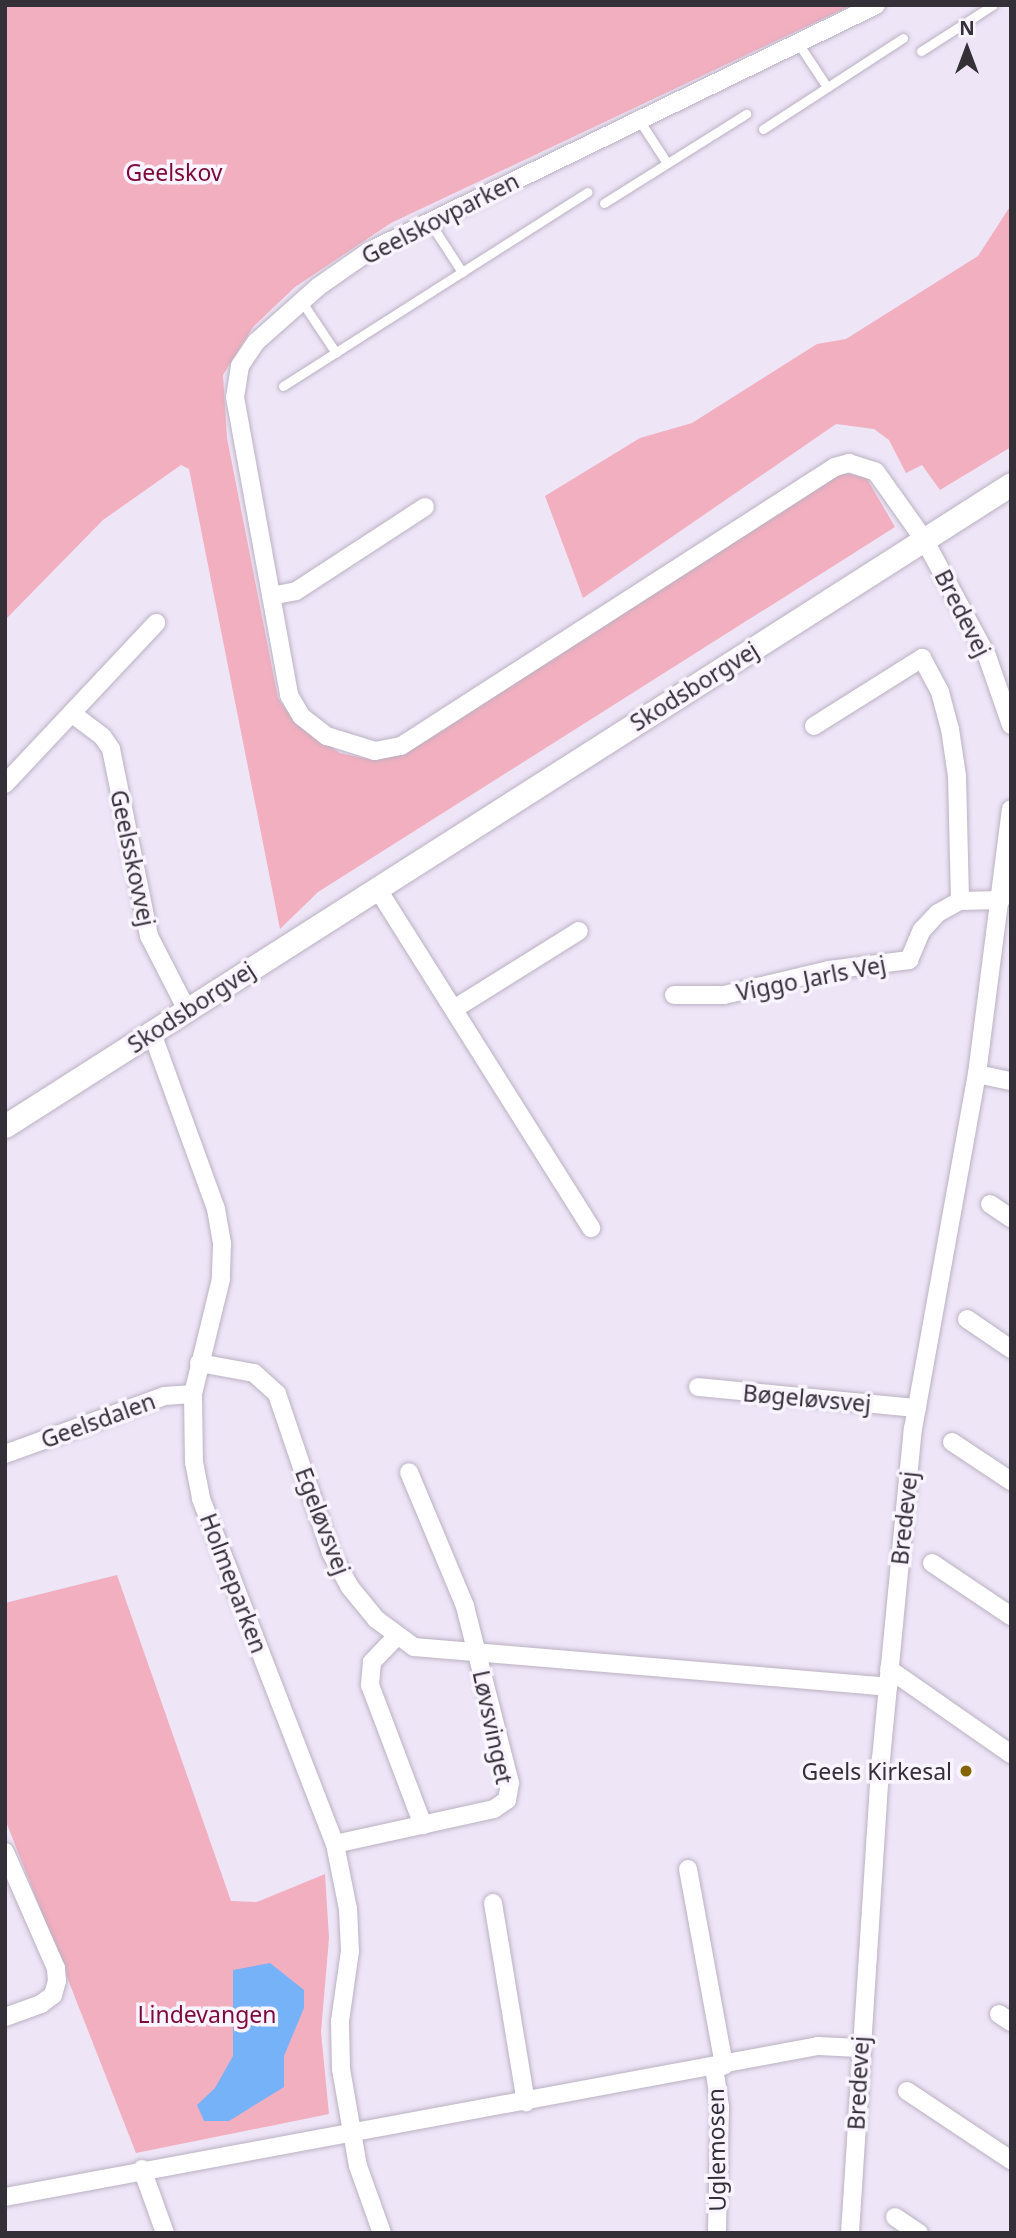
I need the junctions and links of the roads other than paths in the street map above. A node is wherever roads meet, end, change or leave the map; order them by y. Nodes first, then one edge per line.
1 (876, 5) edge
2 (986, 7) edge
3 (903, 38) dead end
4 (798, 43) junction
5 (921, 51) dead end
6 (827, 87) junction
7 (746, 114) dead end
8 (639, 120) junction
9 (763, 129) dead end
10 (667, 163) junction
11 (588, 192) dead end
12 (604, 203) dead end
13 (429, 221) junction
14 (462, 272) junction
15 (302, 302) junction
16 (336, 353) junction
17 (283, 386) dead end
18 (1011, 484) edge
19 (425, 507) dead end
20 (925, 541) junction
21 (271, 596) junction
22 (156, 623) dead end
23 (74, 715) junction
24 (1011, 725) edge
25 (814, 726) dead end
26 (5, 784) edge
27 (1011, 809) edge
28 (1009, 836) edge
29 (377, 888) junction
30 (1000, 900) junction
31 (960, 901) junction
32 (579, 931) dead end
33 (674, 995) dead end
34 (454, 1009) junction
35 (187, 1010) junction
36 (152, 1032) junction
37 (977, 1074) junction
38 (1011, 1081) edge
39 (5, 1126) edge
40 (990, 1205) dead end
41 (1011, 1218) edge
42 (591, 1228) dead end
43 (967, 1319) dead end
44 (1011, 1349) edge
45 (199, 1363) junction
46 (698, 1387) dead end
47 (193, 1394) junction
48 (917, 1408) junction
49 (953, 1442) dead end
50 (5, 1454) edge
51 (409, 1472) dead end
52 (1011, 1481) edge
53 (932, 1563) dead end
54 (1011, 1616) edge
55 (396, 1637) junction
56 (476, 1650) junction
57 (888, 1678) junction
58 (1011, 1754) edge
59 (423, 1825) junction
60 (335, 1843) junction
61 (5, 1852) edge
62 (688, 1869) dead end
63 (493, 1903) dead end
64 (5, 2017) edge
65 (859, 2048) junction
66 (719, 2066) junction
67 (907, 2091) dead end
68 (526, 2102) junction
69 (350, 2134) junction
70 (1011, 2160) edge
71 (142, 2169) junction
72 (5, 2197) edge
73 (895, 2217) dead end
74 (165, 2233) edge
75 (382, 2233) edge
76 (717, 2233) edge
77 (850, 2233) edge
78 (919, 2233) edge

1 - 4 street, Geelskovparken
2 - 5 lane
3 - 6 lane
4 - 6 lane
4 - 8 street, Geelskovparken
6 - 9 lane
7 - 10 lane
8 - 10 lane
8 - 13 street, Geelskovparken
10 - 12 lane
11 - 14 lane
13 - 14 lane
13 - 15 street, Geelskovparken
14 - 16 lane
15 - 16 lane
15 - 21 street, Geelskovparken
16 - 17 lane
18 - 20 street, Skodsborgvej
19 - 21 street
20 - 21 street, Geelskovparken
20 - 24 street, Bredevej
20 - 29 street, Skodsborgvej
22 - 23 street
23 - 26 street
23 - 35 street, Geelsskovvej
25 - 31 street
27 - 28 street, Bredevej
28 - 30 street, Bredevej
29 - 34 street
29 - 35 street, Skodsborgvej
30 - 31 street
30 - 37 street, Bredevej
31 - 33 street, Viggo Jarls Vej
32 - 34 street
34 - 42 street
35 - 36 street, Skodsborgvej
36 - 39 street, Skodsborgvej
36 - 45 street, Holmeparken
37 - 38 street
37 - 48 street, Bredevej
40 - 41 street
43 - 44 street
45 - 47 street, Holmeparken
45 - 55 street, Egeløvsvej
46 - 48 street, Bøgeløvsvej
47 - 50 street, Geelsdalen
47 - 60 street, Holmeparken
48 - 57 street, Bredevej
49 - 52 street
51 - 56 street
53 - 54 street
55 - 56 street, Egeløvsvej
55 - 59 street
56 - 57 street, Egeløvsvej
56 - 59 street, Løvsvinget
57 - 58 street
57 - 65 street, Bredevej
59 - 60 street, Løvsvinget
60 - 69 street, Holmeparken
61 - 64 street
62 - 66 street
63 - 68 street
65 - 66 street
65 - 77 street, Bredevej
66 - 68 street
66 - 76 street, Uglemosen
67 - 70 street
68 - 69 street
69 - 71 street
69 - 75 street, Holmeparken
71 - 72 street
71 - 74 street
73 - 78 street

